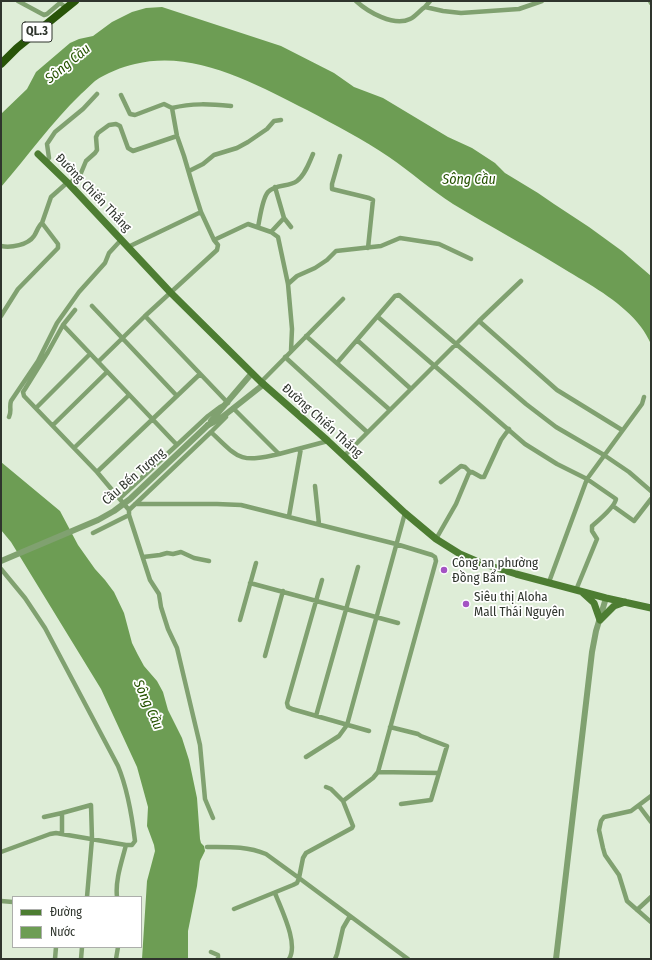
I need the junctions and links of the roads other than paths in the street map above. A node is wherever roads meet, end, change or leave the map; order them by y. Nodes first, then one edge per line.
1 (18, 1) edge
2 (75, 1) edge
3 (356, 1) edge
4 (430, 1) edge
5 (542, 1) edge
6 (425, 6) junction
7 (67, 8) junction
8 (1, 64) edge
9 (97, 94) dead end
10 (121, 95) dead end
11 (231, 106) dead end
12 (172, 108) junction
13 (281, 120) dead end
14 (177, 136) junction
15 (38, 154) dead end
16 (313, 154) dead end
17 (340, 156) dead end
18 (46, 162) junction
19 (189, 171) junction
20 (68, 183) junction
21 (275, 187) junction
22 (201, 212) junction
23 (284, 218) junction
24 (42, 223) junction
25 (258, 227) junction
26 (291, 227) dead end
27 (271, 232) junction
28 (122, 240) junction
29 (214, 240) junction
30 (1, 246) edge
31 (128, 247) junction
32 (368, 248) junction
33 (471, 258) dead end
34 (521, 281) dead end
35 (288, 284) junction
36 (171, 293) junction
37 (343, 300) dead end
38 (92, 306) dead end
39 (75, 310) dead end
40 (1, 316) edge
41 (145, 316) junction
42 (378, 317) junction
43 (479, 321) junction
44 (62, 325) junction
45 (306, 336) junction
46 (122, 339) junction
47 (357, 340) junction
48 (456, 344) junction
49 (291, 351) junction
50 (90, 354) junction
51 (285, 357) junction
52 (98, 362) junction
53 (337, 363) junction
54 (435, 365) junction
55 (107, 372) junction
56 (252, 373) junction
57 (200, 374) junction
58 (263, 383) junction
59 (411, 388) junction
60 (129, 395) junction
61 (177, 396) junction
62 (644, 397) dead end
63 (228, 402) junction
64 (36, 408) junction
65 (233, 408) junction
66 (390, 410) junction
67 (9, 417) dead end
68 (153, 419) junction
69 (52, 425) junction
70 (208, 426) junction
71 (509, 429) junction
72 (622, 430) junction
73 (212, 432) junction
74 (367, 432) junction
75 (328, 441) junction
76 (177, 445) junction
77 (74, 448) junction
78 (301, 448) junction
79 (279, 454) junction
80 (604, 455) junction
81 (344, 456) junction
82 (97, 472) junction
83 (470, 472) junction
84 (586, 479) junction
85 (441, 482) dead end
86 (315, 486) dead end
87 (651, 491) edge
88 (120, 498) junction
89 (651, 499) edge
90 (135, 504) junction
91 (612, 506) junction
92 (129, 513) junction
93 (405, 513) junction
94 (289, 516) junction
95 (319, 524) junction
96 (94, 533) dead end
97 (436, 539) junction
98 (396, 544) junction
99 (143, 557) junction
100 (1, 561) edge
101 (209, 562) dead end
102 (256, 562) dead end
103 (358, 567) dead end
104 (1, 569) edge
105 (322, 580) dead end
106 (548, 582) junction
107 (250, 583) junction
108 (579, 590) junction
109 (283, 591) junction
110 (606, 598) junction
111 (316, 600) junction
112 (625, 602) junction
113 (346, 608) junction
114 (651, 608) edge
115 (376, 616) junction
116 (240, 620) dead end
117 (600, 620) junction
118 (398, 623) dead end
119 (265, 656) dead end
120 (316, 716) junction
121 (347, 725) junction
122 (390, 727) junction
123 (370, 731) dead end
124 (306, 757) dead end
125 (378, 772) junction
126 (439, 773) junction
127 (326, 787) dead end
128 (651, 796) edge
129 (343, 801) junction
130 (401, 804) dead end
131 (639, 806) junction
132 (62, 813) junction
133 (44, 818) dead end
134 (213, 818) dead end
135 (651, 822) edge
136 (62, 834) junction
137 (92, 839) junction
138 (126, 845) junction
139 (207, 847) dead end
140 (1, 852) edge
141 (299, 878) junction
142 (275, 893) junction
143 (87, 896) edge
144 (117, 896) edge
145 (651, 897) edge
146 (1, 901) edge
147 (12, 902) edge
148 (234, 909) dead end
149 (637, 910) junction
150 (350, 916) junction
151 (651, 922) edge
152 (56, 948) edge
153 (82, 948) edge
154 (118, 948) edge
155 (211, 952) dead end
156 (55, 959) edge
157 (81, 959) edge
158 (116, 959) edge
159 (218, 959) edge
160 (289, 959) edge
161 (335, 959) edge
162 (408, 959) edge
163 (556, 959) edge

1 - 7 street
2 - 7 highway, QL.3
3 - 6 street
4 - 6 street
5 - 6 street
7 - 8 highway, QL.3
9 - 18 street
10 - 12 street
11 - 12 street
12 - 14 street
13 - 19 street
14 - 19 street
14 - 20 street
15 - 18 main road, Đường Chiến Thắng
16 - 21 street
17 - 32 street
18 - 20 main road, Đường Chiến Thắng
19 - 22 street
20 - 24 street
20 - 28 main road, Đường Chiến Thắng
21 - 23 street
21 - 25 street
22 - 29 street
22 - 31 street
23 - 26 street
23 - 27 street
24 - 30 street
24 - 40 street
25 - 27 street
25 - 29 street
27 - 35 street
28 - 31 main road, Đường Chiến Thắng
28 - 67 street
29 - 36 street
31 - 36 main road, Đường Chiến Thắng
32 - 33 street
32 - 35 street
34 - 43 street
35 - 49 street
36 - 41 street
36 - 56 main road, Đường Chiến Thắng
37 - 45 street
38 - 46 street
39 - 44 street
41 - 46 street
41 - 57 street
42 - 47 street
42 - 48 street
42 - 54 street
43 - 48 street
43 - 72 street
44 - 50 street
44 - 64 street
45 - 49 street
45 - 53 street
46 - 52 street
46 - 61 street
47 - 53 street
47 - 59 street
48 - 54 street
48 - 80 street
49 - 51 street
50 - 52 street
50 - 64 street
51 - 58 street
51 - 74 street
52 - 55 street
53 - 66 street
54 - 59 street
54 - 71 street
55 - 60 street
55 - 69 street
56 - 58 main road, Đường Chiến Thắng
56 - 63 street
57 - 61 street
57 - 63 street
58 - 65 street
58 - 75 main road, Đường Chiến Thắng
59 - 66 street
60 - 68 street
60 - 77 street
61 - 68 street
62 - 72 street
63 - 70 street
63 - 76 street
64 - 69 street
65 - 70 street
65 - 73 street
65 - 79 street
66 - 74 street
68 - 76 street
68 - 82 street
69 - 77 street
70 - 100 street, Cầu Bến Tượng, bridge
71 - 83 street
71 - 84 street
72 - 80 street
73 - 79 street
73 - 90 street
74 - 81 street
75 - 78 street
75 - 81 main road, Đường Chiến Thắng
76 - 88 street
77 - 82 street
78 - 79 street
78 - 94 street
80 - 84 street
80 - 87 street
81 - 93 main road, Đường Chiến Thắng
82 - 88 street
83 - 85 street
83 - 97 street
84 - 91 street
84 - 106 street
86 - 95 street
88 - 92 street
89 - 91 street
90 - 92 street
90 - 94 street
91 - 108 street
92 - 96 street
92 - 99 street
93 - 97 main road, Đường Chiến Thắng
93 - 98 street
94 - 95 street
95 - 98 street
97 - 106 main road, Đường Chiến Thắng
98 - 115 street
98 - 122 street
99 - 101 street
99 - 134 street
102 - 107 street
103 - 113 street
104 - 138 street
105 - 111 street
106 - 108 main road, Đường Chiến Thắng
107 - 109 street
107 - 116 street
108 - 110 main road, Đường Chiến Thắng
108 - 117 main road
109 - 111 street
109 - 119 street
110 - 112 main road, Đường Chiến Thắng
110 - 117 street
111 - 113 street
111 - 120 street
112 - 114 main road, Đường Chiến Thắng
112 - 117 main road
113 - 115 street
113 - 120 street
115 - 118 street
115 - 121 street
117 - 163 street
120 - 121 street
121 - 123 street
121 - 124 street
122 - 125 street
122 - 126 street
125 - 126 street
125 - 129 street
126 - 130 street
127 - 129 street
128 - 131 street
129 - 141 street
131 - 135 street
131 - 149 street
132 - 133 street
132 - 136 street
132 - 137 street
136 - 137 street
136 - 140 street
137 - 138 street
137 - 143 street
138 - 144 street
139 - 141 street
141 - 142 street
141 - 150 street
142 - 148 street
142 - 160 street
145 - 149 street
146 - 147 street
149 - 151 street
150 - 161 street
150 - 162 street
152 - 156 street
153 - 157 street
154 - 158 street
155 - 159 street

